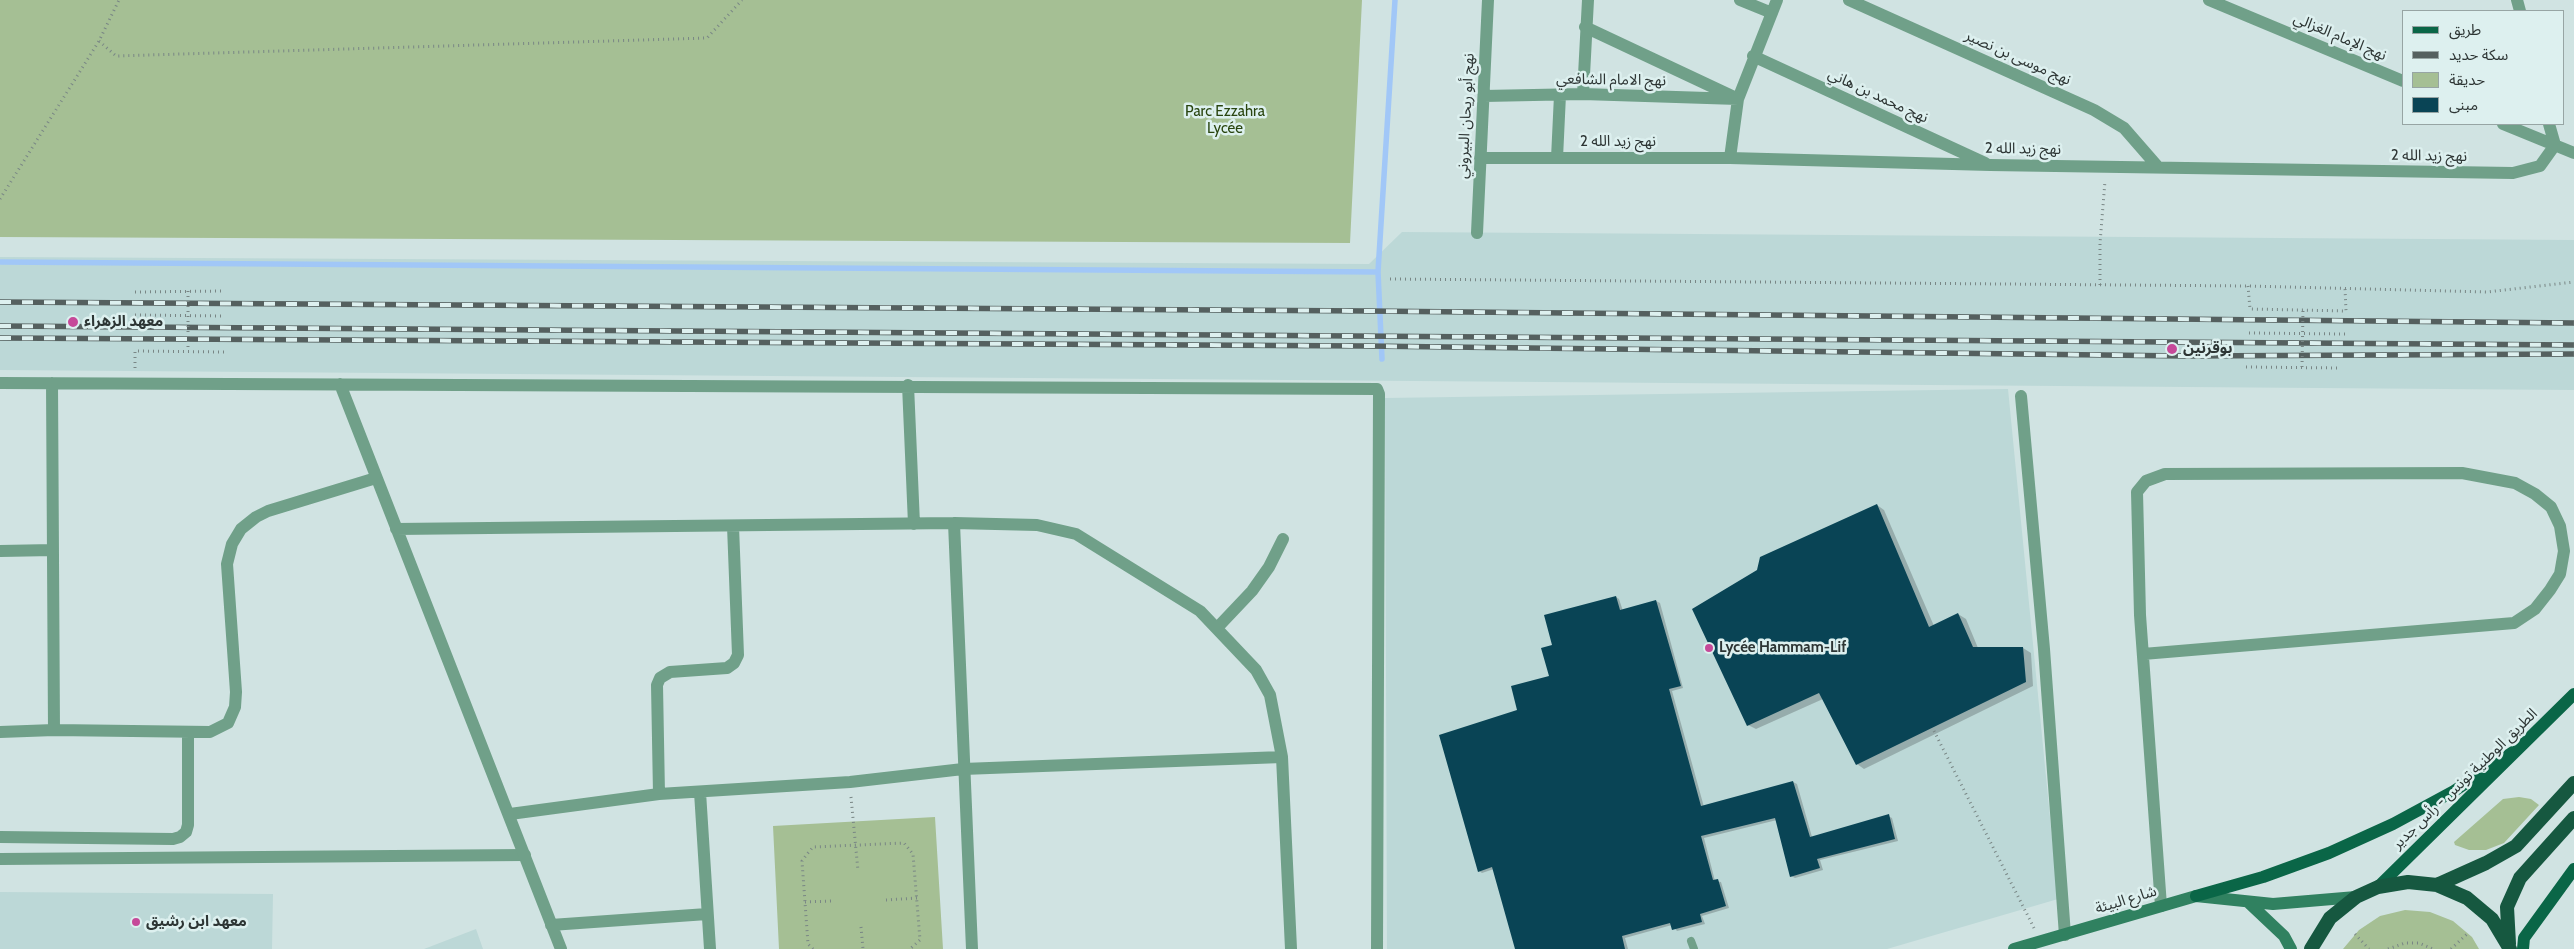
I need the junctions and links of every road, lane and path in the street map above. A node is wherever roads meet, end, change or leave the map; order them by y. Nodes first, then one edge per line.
1 (119, 0) edge
2 (742, 0) edge
3 (1488, 0) edge
4 (1588, 0) edge
5 (1740, 0) edge
6 (1777, 0) edge
7 (1849, 0) edge
8 (2209, 0) edge
9 (1772, 13) junction
10 (1585, 27) junction
11 (99, 41) junction
12 (1753, 56) junction
13 (2402, 82) edge
14 (1583, 94) junction
15 (1560, 95) junction
16 (1484, 96) junction
17 (1738, 99) junction
18 (2505, 125) edge
19 (2550, 125) edge
20 (2555, 146) junction
21 (2574, 153) edge
22 (1480, 158) junction
23 (1557, 158) junction
24 (1730, 158) junction
25 (1990, 165) junction
26 (2106, 166) junction
27 (2158, 166) junction
28 (0, 199) edge
29 (1477, 233) dead end
30 (1390, 279) dead end
31 (2574, 282) edge
32 (2100, 285) junction
33 (2248, 286) junction
34 (2346, 288) junction
35 (188, 291) junction
36 (224, 291) dead end
37 (135, 292) dead end
38 (2303, 310) junction
39 (135, 316) dead end
40 (188, 316) junction
41 (224, 316) dead end
42 (2249, 333) dead end
43 (2303, 334) junction
44 (2345, 334) dead end
45 (135, 351) dead end
46 (188, 351) junction
47 (224, 352) dead end
48 (2246, 367) dead end
49 (2302, 367) junction
50 (2341, 368) dead end
51 (0, 383) edge
52 (52, 383) junction
53 (340, 384) junction
54 (908, 386) junction
55 (2021, 396) dead end
56 (376, 478) junction
57 (954, 523) junction
58 (914, 524) junction
59 (733, 526) junction
60 (396, 529) junction
61 (1283, 539) dead end
62 (53, 550) junction
63 (0, 551) edge
64 (1216, 628) junction
65 (2143, 654) junction
66 (2574, 694) edge
67 (54, 730) junction
68 (1934, 731) dead end
69 (0, 732) edge
70 (188, 732) junction
71 (2513, 752) junction
72 (1282, 757) junction
73 (964, 770) junction
74 (850, 782) junction
75 (2574, 784) edge
76 (700, 792) junction
77 (659, 794) junction
78 (510, 814) junction
79 (2574, 818) edge
80 (0, 837) edge
81 (856, 845) junction
82 (525, 855) junction
83 (0, 860) edge
84 (2574, 869) edge
85 (858, 871) dead end
86 (2438, 885) junction
87 (2378, 887) junction
88 (2196, 896) junction
89 (2356, 897) junction
90 (916, 898) junction
91 (886, 900) dead end
92 (831, 901) dead end
93 (805, 902) junction
94 (2249, 903) junction
95 (2161, 906) junction
96 (707, 914) junction
97 (551, 925) junction
98 (861, 927) dead end
99 (2468, 933) dead end
100 (2355, 934) dead end
101 (2065, 935) junction
102 (2041, 942) junction
103 (2514, 948) edge
104 (561, 949) edge
105 (710, 949) edge
106 (813, 949) edge
107 (863, 949) edge
108 (910, 949) edge
109 (972, 949) edge
110 (1292, 949) edge
111 (1377, 949) edge
112 (2014, 949) edge
113 (2291, 949) edge
114 (2311, 949) edge
115 (2368, 949) edge
116 (2388, 949) edge
117 (2433, 949) edge
118 (2451, 949) edge

1 - 11 path
2 - 11 path
3 - 16 street, نهج أبو ريحان البيروني
4 - 10 street
5 - 9 street
6 - 9 street
7 - 27 street, نهج موسى بن نصير
8 - 13 street, نهج الإمام الغزالي
9 - 12 street
10 - 14 street
10 - 17 street
11 - 28 path
12 - 17 street
12 - 25 street, نهج محمد بن هاني
14 - 15 street, نهج الامام الشافعي
14 - 17 street, نهج الامام الشافعي
15 - 16 street, نهج الامام الشافعي
15 - 23 street
16 - 22 street, نهج أبو ريحان البيروني
17 - 24 street
18 - 20 street
19 - 20 street
20 - 21 street
20 - 27 street, نهج زيد الله 2
22 - 23 street, نهج زيد الله 2
22 - 29 street, نهج أبو ريحان البيروني
23 - 24 street, نهج زيد الله 2
24 - 25 street, نهج زيد الله 2
25 - 26 street, نهج زيد الله 2
26 - 27 street, نهج زيد الله 2
26 - 32 path
30 - 32 path
31 - 34 path
32 - 33 path
33 - 34 path
33 - 38 path
34 - 38 path
35 - 36 path
35 - 37 path
35 - 40 path, bridge
38 - 43 path, bridge
39 - 40 path
40 - 41 path
40 - 46 path, bridge
42 - 43 path
43 - 44 path
43 - 49 path, bridge
45 - 46 path
46 - 47 path
48 - 49 path
49 - 50 path
51 - 52 street
52 - 53 street
52 - 62 street
53 - 54 street
53 - 56 street
54 - 58 street
54 - 111 street
55 - 101 street
56 - 60 street
56 - 70 street
57 - 58 street
57 - 64 street
57 - 73 street
58 - 59 street
59 - 60 street
59 - 77 street
60 - 78 street
61 - 64 street
62 - 63 street
62 - 67 street
64 - 72 street
65 - 65 street
65 - 95 street
66 - 71 main road, الطريق الوطنية تونس - رأس جدير
67 - 69 street
67 - 70 street
68 - 102 path
70 - 80 street
71 - 87 main road, الطريق الوطنية تونس - رأس جدير
71 - 88 main road
72 - 73 street
72 - 110 street
73 - 74 street
73 - 109 street
74 - 76 street
74 - 81 path
75 - 86 highway
76 - 77 street
76 - 96 street
77 - 78 street
78 - 82 street
79 - 103 highway
81 - 85 path
81 - 90 path
81 - 93 path
82 - 83 street
82 - 97 street
84 - 103 main road
86 - 87 highway
86 - 103 highway
87 - 89 highway
88 - 94 main road, شارع البيئة
88 - 95 main road, شارع البيئة
89 - 94 main road, شارع البيئة
89 - 114 highway
90 - 91 path
90 - 108 path
92 - 93 path
93 - 106 path
94 - 113 main road
95 - 101 main road, شارع البيئة
96 - 97 street
96 - 105 street
97 - 104 street
98 - 107 path
99 - 118 path
100 - 115 path
101 - 102 main road, شارع البيئة
102 - 112 main road, شارع البيئة
116 - 117 path

